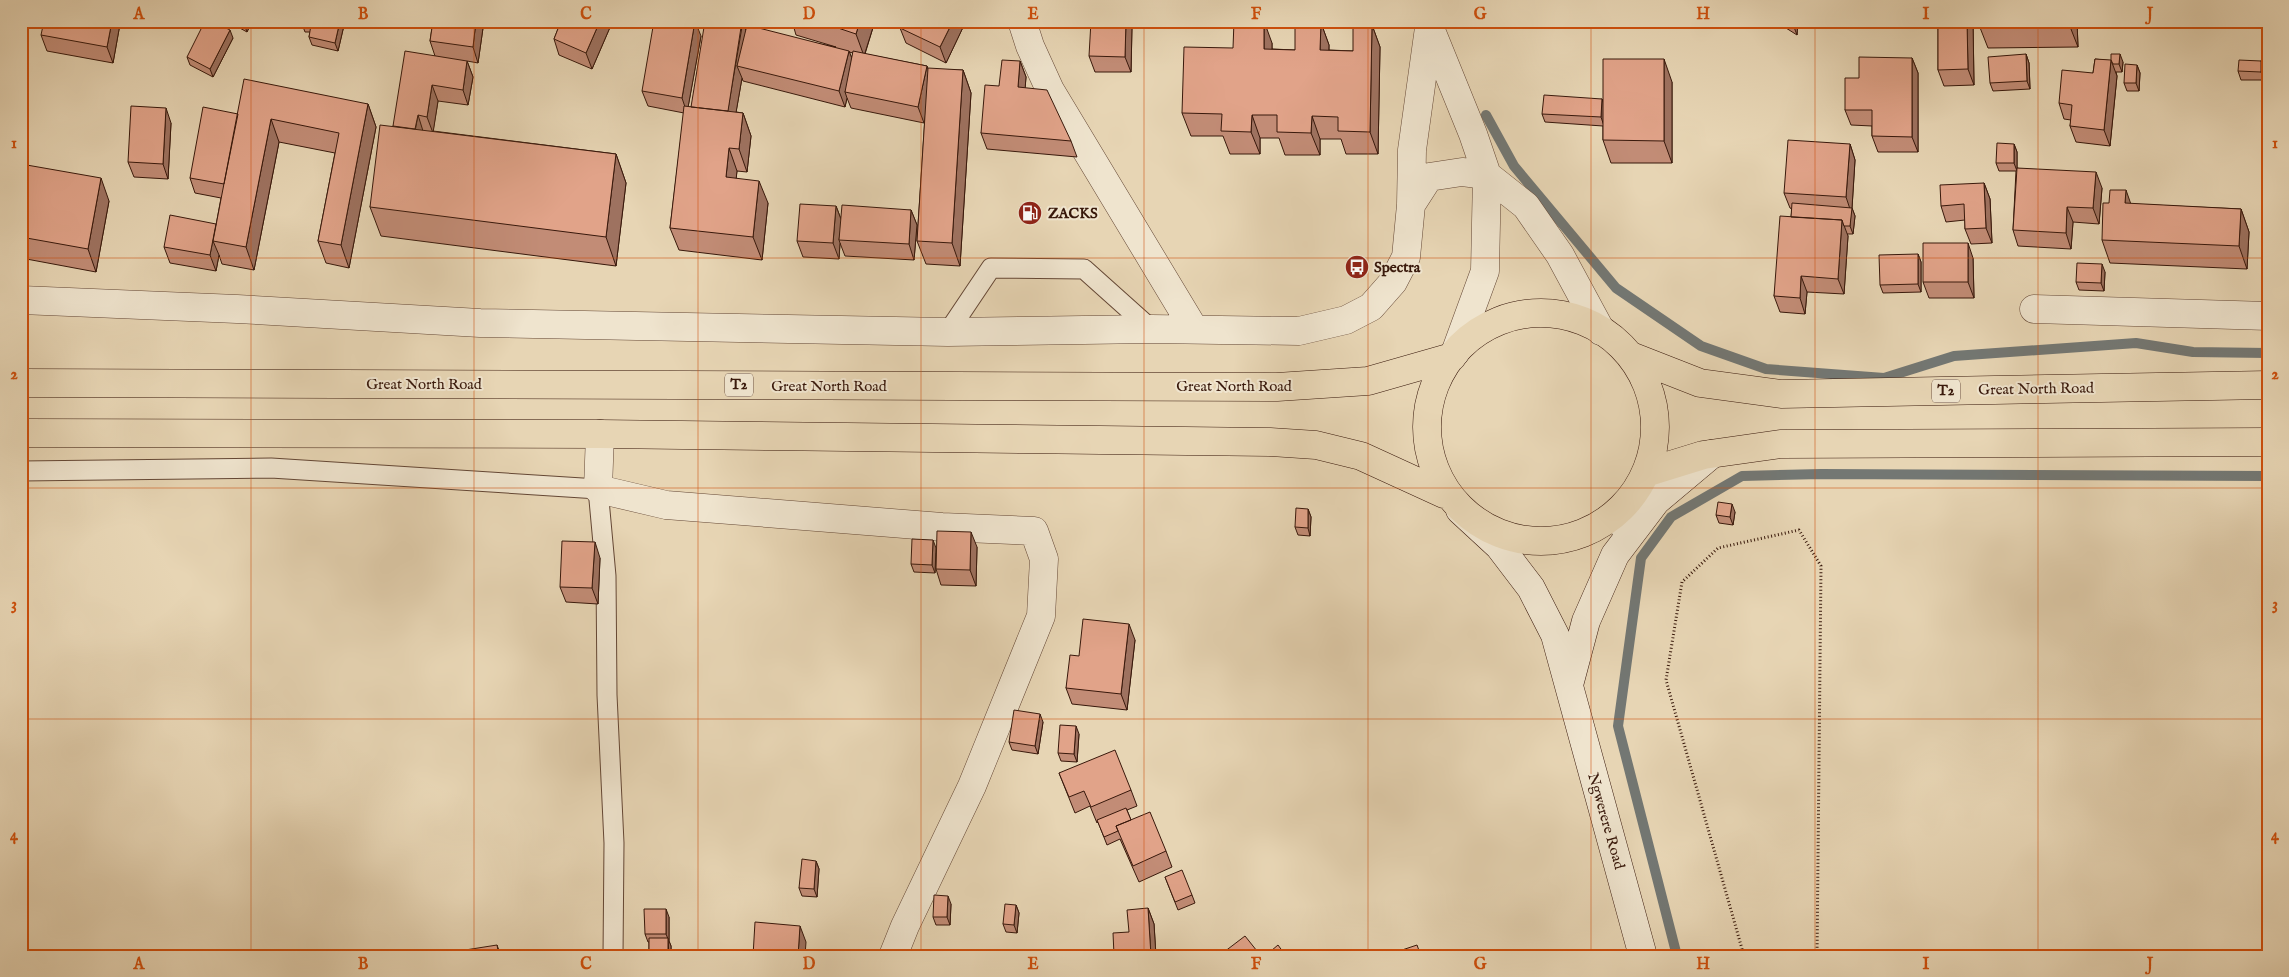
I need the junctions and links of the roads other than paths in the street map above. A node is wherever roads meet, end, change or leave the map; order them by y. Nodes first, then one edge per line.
1 (1022, 21) edge
2 (1429, 25) edge
3 (1487, 175) junction
4 (1411, 205) junction
5 (21, 300) edge
6 (2034, 309) dead end
7 (2268, 316) edge
8 (1151, 328) junction
9 (1194, 329) junction
10 (1601, 331) junction
11 (948, 332) junction
12 (1454, 355) junction
13 (1631, 356) junction
14 (21, 383) edge
15 (2268, 385) edge
16 (21, 433) edge
17 (600, 434) junction
18 (2268, 442) edge
19 (1712, 454) junction
20 (21, 471) edge
21 (1644, 480) junction
22 (598, 488) junction
23 (1452, 502) junction
24 (1615, 555) junction
25 (1568, 686) junction
26 (613, 956) edge
27 (893, 956) edge
28 (1643, 956) edge

1 - 9 street
2 - 3 street
2 - 4 street
3 - 4 street
3 - 10 street
3 - 12 street
4 - 9 street
5 - 11 street
6 - 7 street
8 - 9 street
8 - 11 street
8 - 11 lane
10 - 12 main road
10 - 13 main road
12 - 14 main road, Great North Road / T2
12 - 23 main road
13 - 15 main road, Great North Road / T2
13 - 21 main road
16 - 17 main road
17 - 22 street
17 - 23 main road
18 - 19 main road
19 - 21 main road
19 - 24 street
20 - 22 lane
21 - 23 main road
21 - 24 street
22 - 26 lane
22 - 27 street
23 - 25 street, Ngwerere Road
24 - 25 street
25 - 28 street, Ngwerere Road

